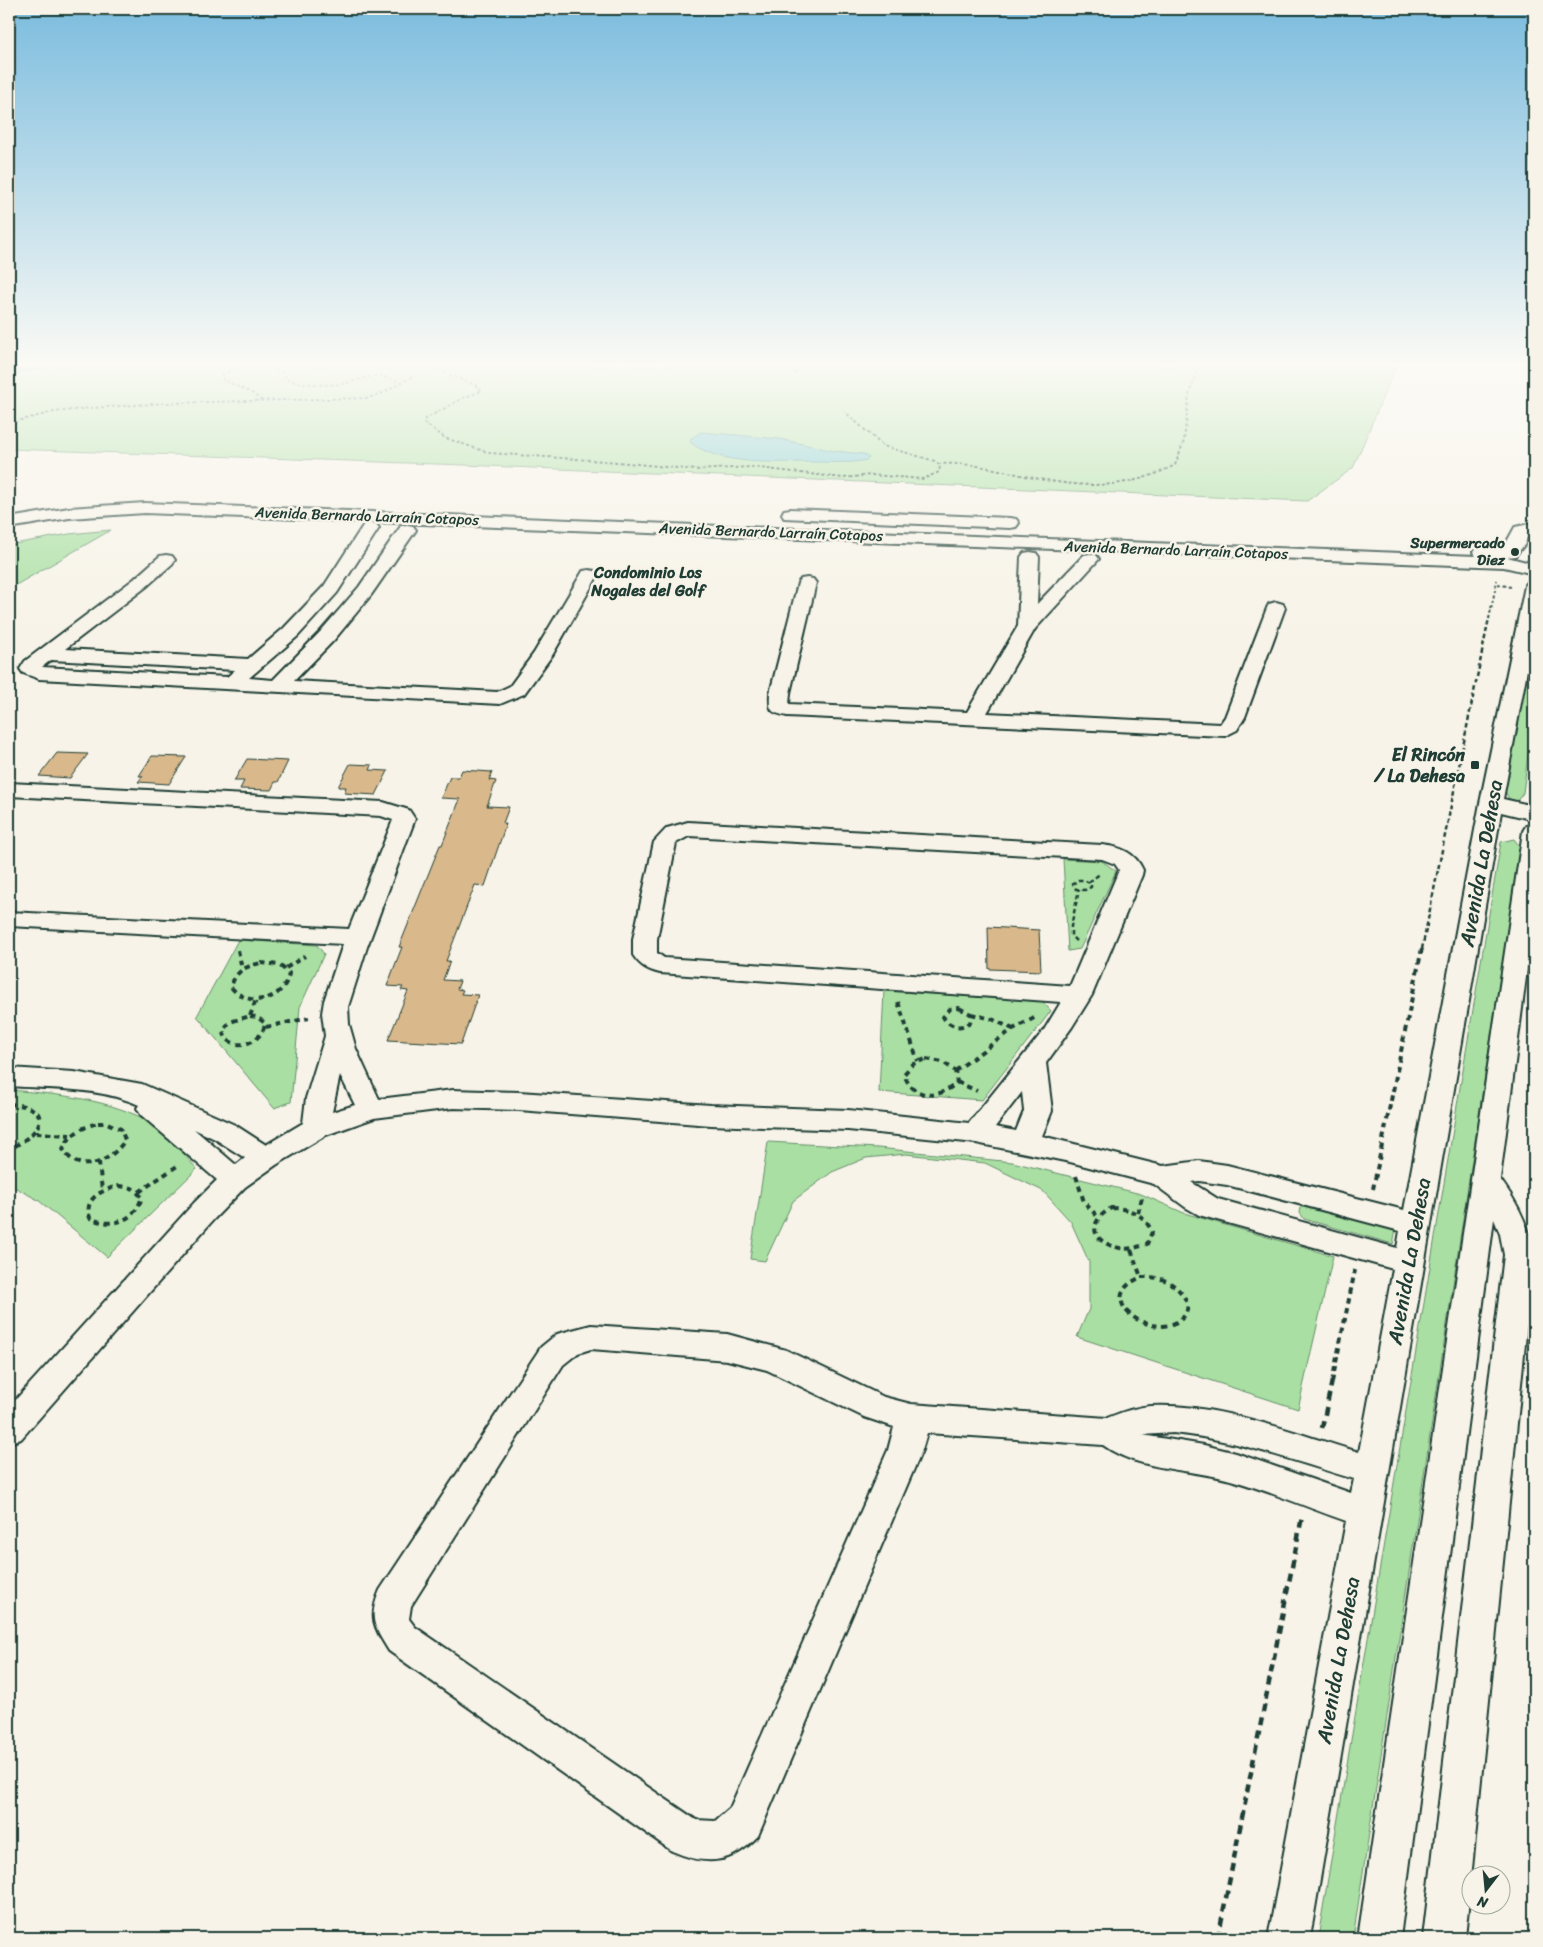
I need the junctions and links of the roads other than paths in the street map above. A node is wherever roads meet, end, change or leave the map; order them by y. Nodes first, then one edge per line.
1 (141, 514) junction
2 (790, 514) dead end
3 (886, 518) junction
4 (912, 519) junction
5 (1010, 523) dead end
6 (9, 524) edge
7 (370, 528) junction
8 (1534, 528) edge
9 (407, 530) junction
10 (9, 537) edge
11 (883, 537) junction
12 (754, 538) junction
13 (909, 538) junction
14 (1030, 557) junction
15 (1225, 558) junction
16 (1090, 559) junction
17 (1429, 559) junction
18 (166, 560) dead end
19 (1293, 561) junction
20 (1534, 569) edge
21 (588, 575) dead end
22 (807, 584) dead end
23 (1534, 586) edge
24 (1276, 608) dead end
25 (1027, 626) junction
26 (46, 654) junction
27 (252, 665) junction
28 (233, 682) junction
29 (279, 685) junction
30 (977, 710) junction
31 (9, 789) edge
32 (1491, 803) junction
33 (1534, 813) edge
34 (1534, 831) edge
35 (9, 919) edge
36 (357, 937) junction
37 (1079, 995) junction
38 (336, 1024) junction
39 (1033, 1063) junction
40 (9, 1077) edge
41 (132, 1091) junction
42 (371, 1109) junction
43 (316, 1128) junction
44 (976, 1133) junction
45 (1025, 1143) junction
46 (266, 1158) junction
47 (1163, 1176) junction
48 (235, 1180) junction
49 (1485, 1181) junction
50 (1292, 1192) junction
51 (1415, 1224) junction
52 (1288, 1228) junction
53 (1408, 1262) junction
54 (911, 1418) junction
55 (9, 1429) edge
56 (1109, 1432) junction
57 (1244, 1433) junction
58 (1236, 1468) junction
59 (1372, 1470) junction
60 (1364, 1513) junction
61 (1289, 1938) edge
62 (1379, 1938) edge
63 (1444, 1938) edge

1 - 6 street, Avenida Bernardo Larraín Cotapos
1 - 7 street, Avenida Bernardo Larraín Cotapos
1 - 10 street, Avenida Bernardo Larraín Cotapos
1 - 12 street, Avenida Bernardo Larraín Cotapos
2 - 3 street
3 - 4 street
3 - 11 street
4 - 5 street
4 - 13 street
7 - 9 street, Avenida Bernardo Larraín Cotapos
7 - 27 street
8 - 17 street
9 - 12 street, Avenida Bernardo Larraín Cotapos
9 - 29 street
11 - 12 street, Avenida Bernardo Larraín Cotapos
11 - 13 street, Avenida Bernardo Larraín Cotapos
12 - 14 street, Avenida Bernardo Larraín Cotapos
13 - 15 street, Avenida Bernardo Larraín Cotapos
14 - 16 street, Avenida Bernardo Larraín Cotapos
14 - 25 street
15 - 16 street, Avenida Bernardo Larraín Cotapos
15 - 19 street, Avenida Bernardo Larraín Cotapos
16 - 25 street
17 - 19 street, Avenida Bernardo Larraín Cotapos
17 - 20 street, Avenida Bernardo Larraín Cotapos
18 - 26 street
19 - 20 street, Avenida Bernardo Larraín Cotapos
21 - 29 street
22 - 30 street
23 - 32 street, Avenida La Dehesa
24 - 30 street
25 - 30 street
26 - 27 street
26 - 28 street
27 - 28 street
28 - 29 street
31 - 36 street
32 - 33 street
32 - 51 street, Avenida La Dehesa
34 - 49 street
35 - 36 street
36 - 38 street
37 - 37 street
37 - 39 street
38 - 42 street
38 - 43 street
39 - 44 street
39 - 45 street
40 - 41 street
41 - 46 street
41 - 48 street
42 - 43 street
42 - 44 street
43 - 46 street
44 - 45 street
45 - 47 street
46 - 48 street
47 - 50 street
47 - 52 street
48 - 55 street
49 - 62 street
49 - 63 street
50 - 51 street
50 - 52 street
51 - 53 street, Avenida La Dehesa
52 - 53 street
53 - 59 street, Avenida La Dehesa
54 - 54 street
54 - 56 street
56 - 57 street
56 - 58 street
57 - 58 street
57 - 59 street
58 - 60 street
59 - 60 street, Avenida La Dehesa
60 - 61 street, Avenida La Dehesa

